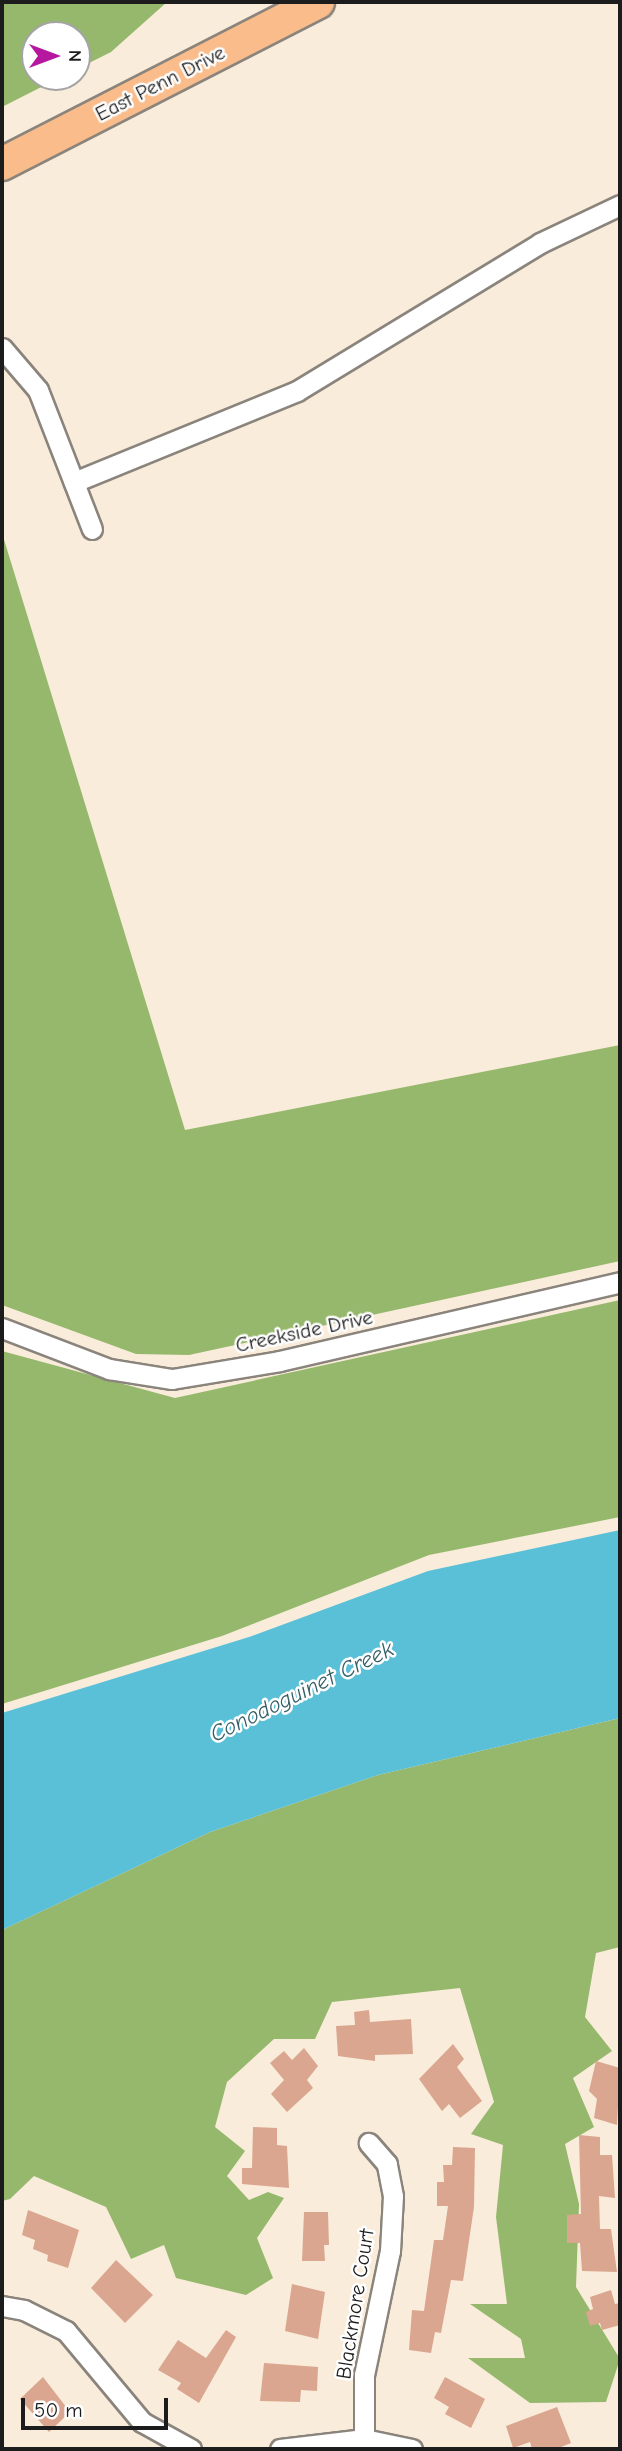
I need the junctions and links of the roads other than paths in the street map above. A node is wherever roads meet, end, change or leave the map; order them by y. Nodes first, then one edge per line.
1 (318, 2) edge
2 (2, 164) edge
3 (620, 205) edge
4 (2, 348) edge
5 (74, 482) junction
6 (92, 529) dead end
7 (620, 1282) edge
8 (2, 1328) edge
9 (369, 2143) dead end
10 (2, 2305) edge
11 (364, 2439) junction
12 (191, 2449) edge
13 (280, 2449) edge
14 (412, 2449) edge

1 - 2 main road, East Penn Drive
3 - 5 street
4 - 5 street
5 - 6 street
7 - 8 street, Creekside Drive
9 - 11 street, Blackmore Court
10 - 12 street
11 - 13 street
11 - 14 street

